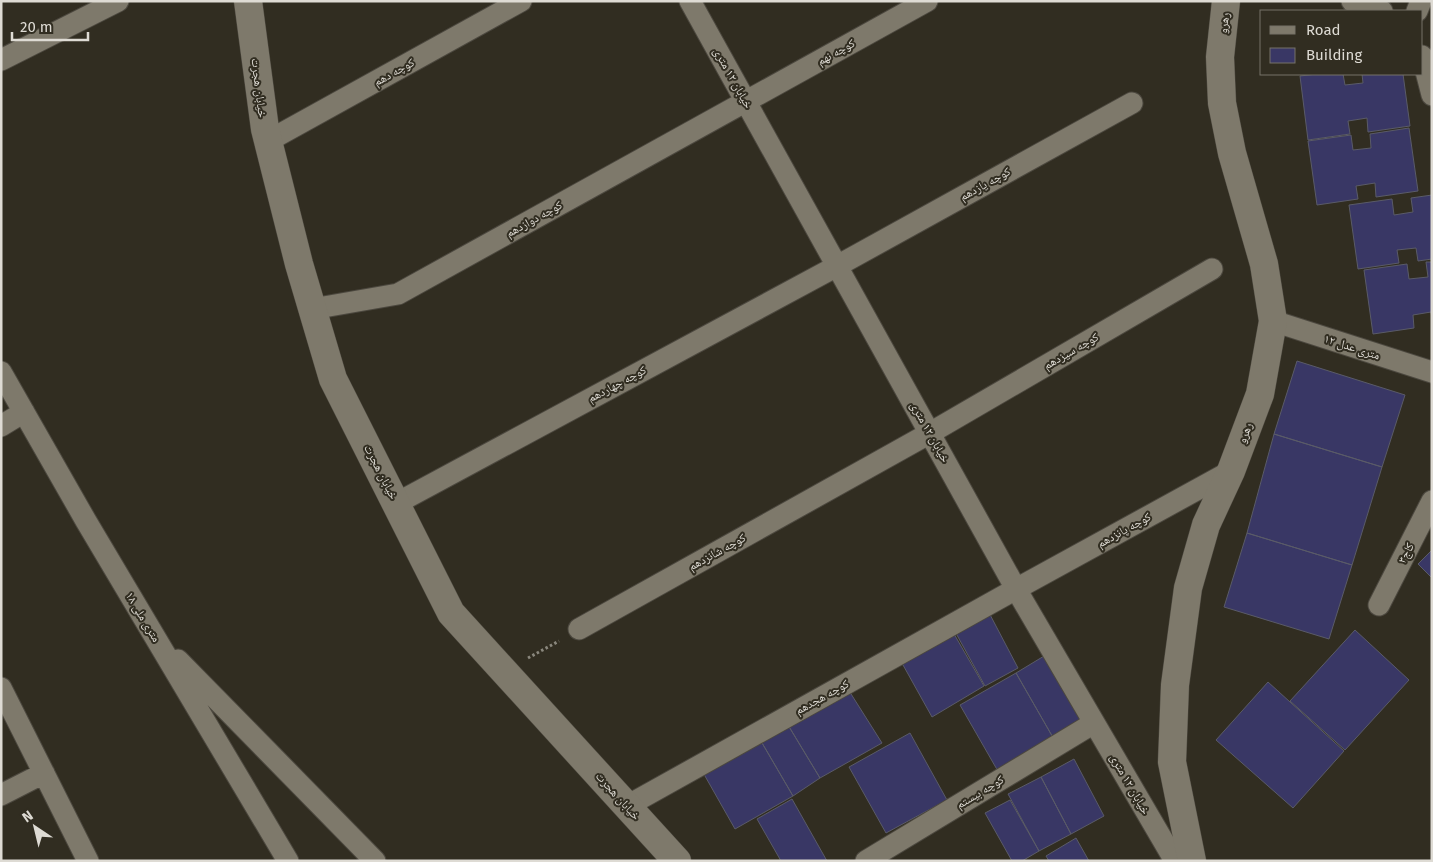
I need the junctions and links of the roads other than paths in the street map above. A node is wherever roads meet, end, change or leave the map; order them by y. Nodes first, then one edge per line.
1 (118, 1) edge
2 (248, 1) edge
3 (521, 1) edge
4 (690, 1) edge
5 (927, 1) edge
6 (1226, 1) edge
7 (1352, 1) edge
8 (1379, 10) edge
9 (1, 60) edge
10 (1423, 60) edge
11 (1432, 95) edge
12 (746, 102) junction
13 (1132, 102) dead end
14 (268, 141) junction
15 (837, 266) junction
16 (1212, 269) dead end
17 (312, 310) junction
18 (1273, 321) junction
19 (1, 372) edge
20 (1432, 372) edge
21 (24, 412) junction
22 (1, 426) edge
23 (930, 433) junction
24 (1231, 471) junction
25 (1432, 501) edge
26 (397, 503) junction
27 (1016, 588) junction
28 (1380, 605) dead end
29 (579, 629) road end
30 (155, 637) junction
31 (1, 688) edge
32 (1094, 723) junction
33 (44, 773) junction
34 (1, 795) edge
35 (627, 806) junction
36 (88, 861) edge
37 (288, 861) edge
38 (375, 861) edge
39 (677, 861) edge
40 (866, 861) edge
41 (1175, 861) edge
42 (1192, 861) edge

1 - 9 street
2 - 14 street, خیابان هجرت
3 - 14 street, کوچه دهم
4 - 12 street, خیابان ۱۲ متری
5 - 12 street, کوچه نهم
6 - 18 street, رهرو
7 - 8 street
10 - 11 street
12 - 15 street, خیابان ۱۲ متری
12 - 17 street, کوچه دوازدهم
13 - 15 street, کوچه یازدهم
14 - 17 street, خیابان هجرت
15 - 23 street, خیابان ۱۲ متری
15 - 26 street, کوچه چهاردهم
16 - 23 street, کوچه سیزدهم
17 - 26 street, خیابان هجرت
18 - 20 street, ۱۲ متری عدل
18 - 24 street, رهرو
19 - 21 street, ۱۸ متری ملی
21 - 22 street
21 - 30 street, ۱۸ متری ملی
23 - 27 street, خیابان ۱۲ متری
23 - 29 street, کوچه شانزدهم
24 - 27 street, کوچه پانزدهم
24 - 42 street, رهرو
25 - 28 street, کاج۳
26 - 35 street, خیابان هجرت
27 - 32 street, خیابان ۱۲ متری
27 - 35 street, کوچه هجدهم
30 - 37 street, ۱۸ متری ملی
30 - 38 street
31 - 33 street
32 - 40 street, کوچه بیستم
32 - 41 street, خیابان ۱۲ متری
33 - 34 street
33 - 36 street
35 - 39 street, خیابان هجرت

